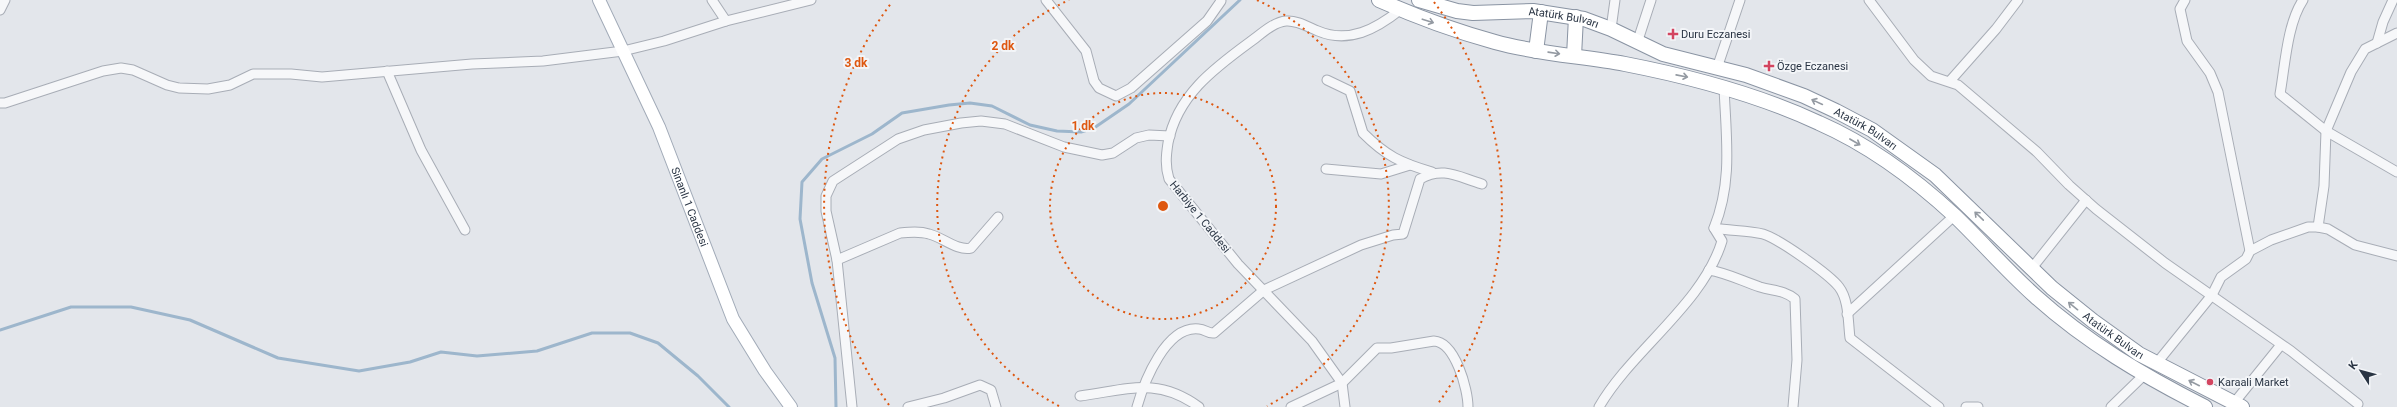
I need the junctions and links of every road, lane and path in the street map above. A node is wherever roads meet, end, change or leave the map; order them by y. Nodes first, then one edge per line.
1 (5, 0) edge
2 (599, 0) edge
3 (712, 0) edge
4 (811, 0) edge
5 (1046, 0) edge
6 (1379, 0) edge
7 (1419, 0) edge
8 (1615, 0) edge
9 (1651, 0) edge
10 (1740, 0) edge
11 (1869, 0) edge
12 (2018, 0) edge
13 (2185, 0) edge
14 (2303, 0) edge
15 (2393, 0) edge
16 (1221, 1) dead end
17 (0, 10) edge
18 (1400, 10) junction
19 (1541, 12) junction
20 (1576, 17) junction
21 (726, 21) junction
22 (1611, 29) junction
23 (2397, 33) edge
24 (1637, 43) junction
25 (2377, 43) junction
26 (623, 51) junction
27 (1536, 51) junction
28 (1574, 56) junction
29 (1717, 68) junction
30 (387, 72) junction
31 (1327, 80) dead end
32 (1950, 80) junction
33 (1724, 87) junction
34 (0, 102) edge
35 (2326, 131) junction
36 (1170, 136) junction
37 (1410, 165) junction
38 (1326, 169) dead end
39 (1432, 172) junction
40 (2397, 172) edge
41 (1482, 184) dead end
42 (2086, 200) junction
43 (1954, 216) junction
44 (998, 217) dead end
45 (1714, 228) junction
46 (2318, 228) junction
47 (465, 230) dead end
48 (2250, 252) junction
49 (2397, 256) edge
50 (837, 260) junction
51 (2032, 268) junction
52 (1709, 270) junction
53 (1264, 290) junction
54 (2212, 295) junction
55 (1847, 314) junction
56 (2280, 346) junction
57 (2156, 364) junction
58 (2144, 374) junction
59 (1342, 383) junction
60 (1143, 386) junction
61 (1080, 396) dead end
62 (2358, 404) dead end
63 (2238, 405) edge
64 (791, 407) edge
65 (852, 407) edge
66 (908, 407) edge
67 (996, 407) edge
68 (1136, 407) edge
69 (1199, 407) edge
70 (1291, 407) edge
71 (1345, 407) edge
72 (1468, 407) edge
73 (1599, 407) edge
74 (1793, 407) edge
75 (1939, 407) edge
76 (1966, 407) edge
77 (1978, 407) edge
78 (2111, 407) edge
79 (2205, 407) edge

1 - 17 street
2 - 26 main road, Sinanlı 1 Caddesi
3 - 21 street
4 - 21 street
5 - 16 street
6 - 18 highway, Atatürk Bulvarı
7 - 19 highway, Atatürk Bulvarı
8 - 22 street
9 - 24 street
10 - 29 street
11 - 32 street
12 - 32 street
13 - 48 street
14 - 35 street
15 - 25 street
18 -> 27 highway, Atatürk Bulvarı
18 - 36 street, Harbiye 1 Caddesi
19 - 20 highway, Atatürk Bulvarı
19 - 27 highway
20 - 22 highway, Atatürk Bulvarı
20 - 28 highway
21 - 26 street
22 - 24 highway, Atatürk Bulvarı
23 - 25 street
24 - 29 highway, Atatürk Bulvarı
25 - 35 street
26 - 30 street
26 - 64 main road, Sinanlı 1 Caddesi
27 -> 28 highway, Atatürk Bulvarı
28 -> 33 highway, Atatürk Bulvarı
51 -> 29 highway, Atatürk Bulvarı
30 - 34 street
30 - 47 street
31 - 37 street
32 - 42 street
33 -> 43 highway, Atatürk Bulvarı
33 - 45 street
35 - 40 street
35 - 46 street
36 - 50 street
36 - 53 street, Harbiye 1 Caddesi
37 - 38 street
37 - 39 street
39 - 41 street
39 - 53 street
42 - 51 street
42 - 54 street
43 - 55 street
43 - 58 highway, Atatürk Bulvarı
44 - 50 street
45 - 52 street
45 - 55 street
46 - 48 street
46 - 49 street
48 - 54 street
50 - 65 street
57 -> 51 highway, Atatürk Bulvarı
52 - 73 street
52 - 74 street
53 - 59 street, Harbiye 1 Caddesi
53 - 60 street
54 - 56 street
54 - 57 street
55 - 75 street
56 - 62 street
56 - 63 street
57 - 58 highway
63 -> 57 highway, Atatürk Bulvarı
58 - 78 street
58 - 79 highway, Atatürk Bulvarı
59 - 70 street
59 - 71 street, Harbiye 1 Caddesi
59 - 72 street
60 - 61 street
60 - 68 street
60 - 69 street
66 - 67 street
76 - 77 street

